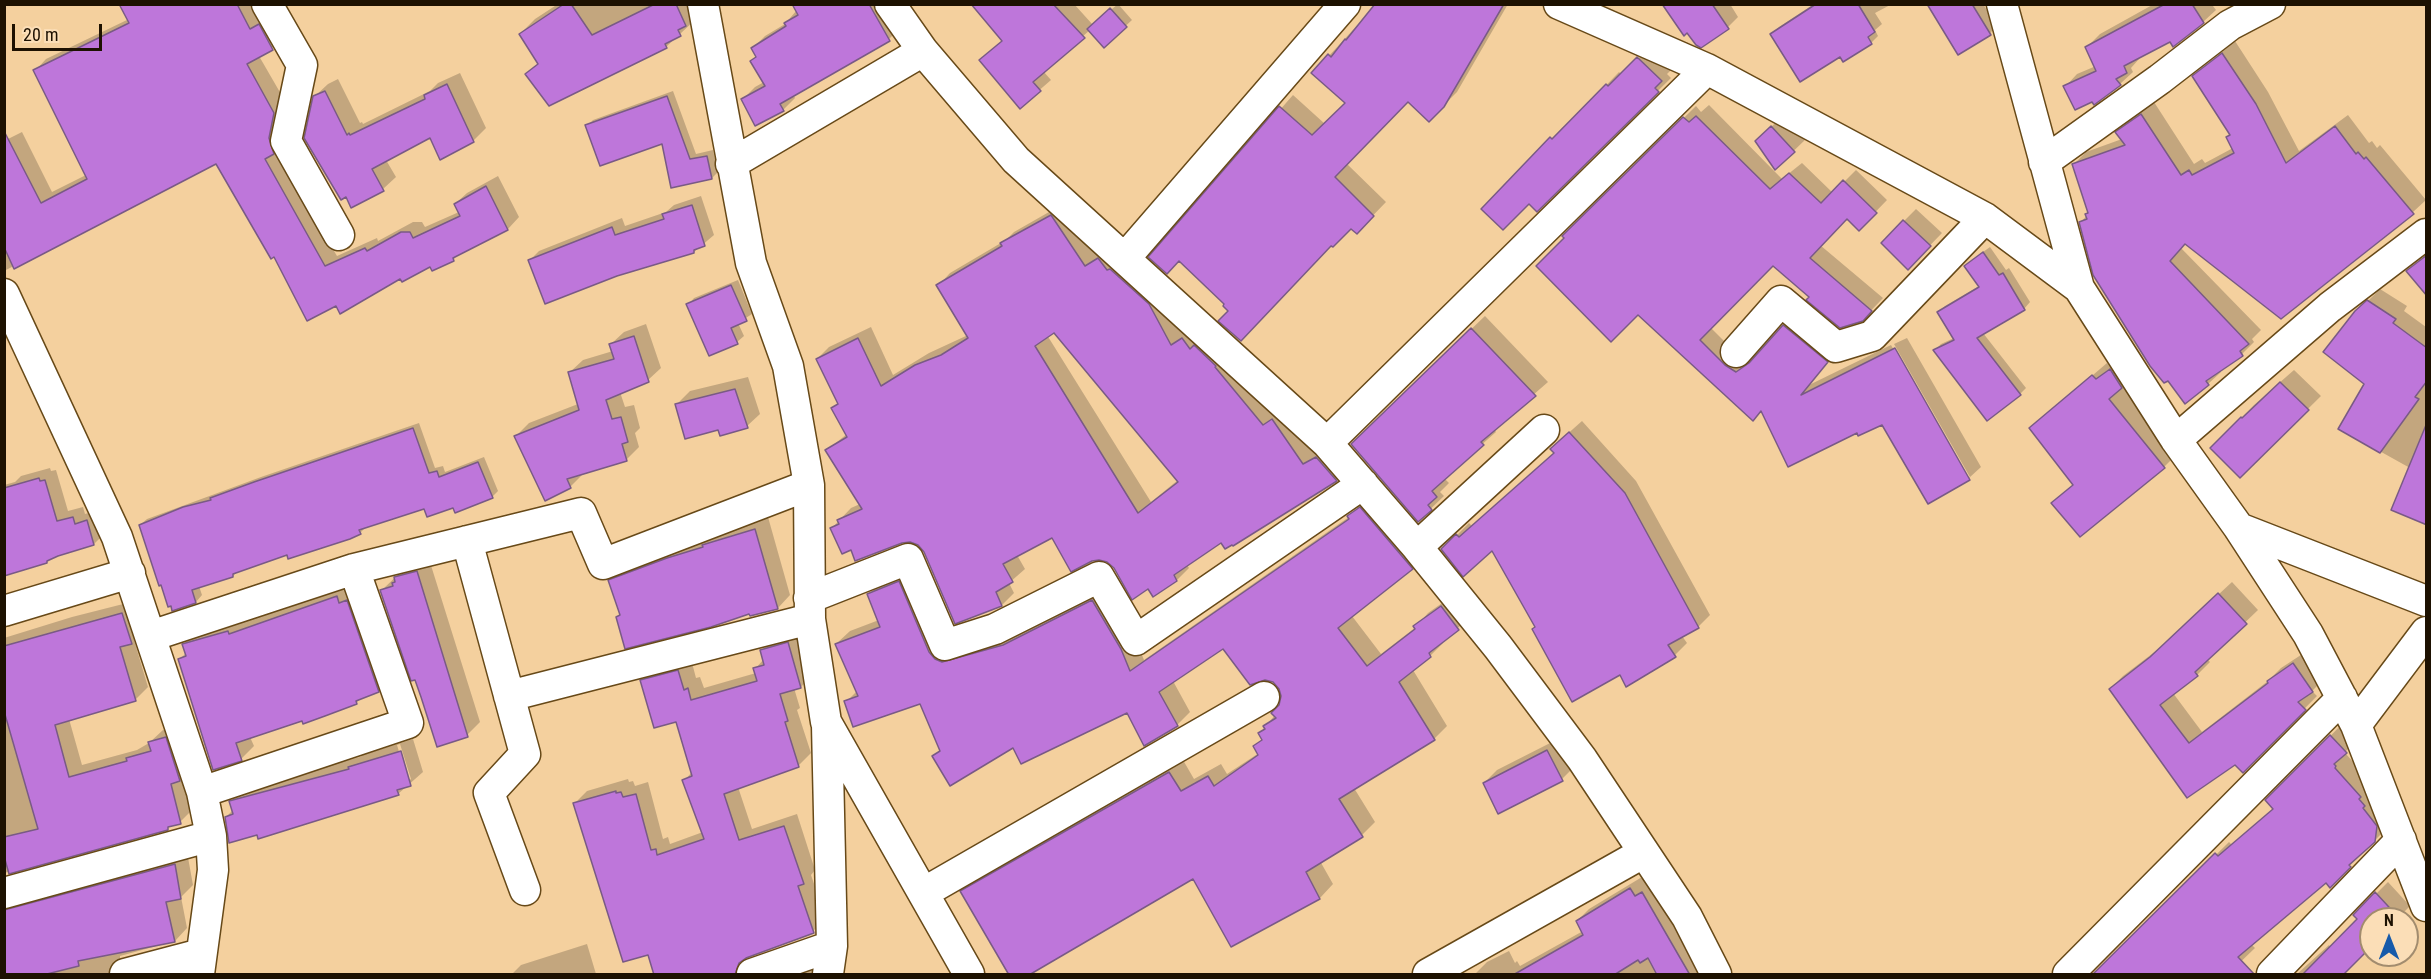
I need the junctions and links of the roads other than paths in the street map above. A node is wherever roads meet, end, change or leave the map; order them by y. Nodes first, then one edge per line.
1 (267, 4) edge
2 (704, 4) edge
3 (890, 4) edge
4 (1345, 4) edge
5 (1559, 4) edge
6 (2002, 4) edge
7 (2270, 4) edge
8 (923, 51) junction
9 (1707, 69) junction
10 (2044, 162) junction
11 (731, 164) junction
12 (1985, 219) junction
13 (2427, 234) edge
14 (339, 235) dead end
15 (1125, 258) junction
16 (2079, 288) junction
17 (4, 294) edge
18 (1736, 352) dead end
19 (1544, 430) dead end
20 (2176, 440) junction
21 (1327, 443) junction
22 (1363, 484) junction
23 (809, 485) junction
24 (2239, 528) junction
25 (467, 541) junction
26 (1417, 548) junction
27 (354, 569) junction
28 (130, 573) junction
29 (2427, 601) edge
30 (810, 609) junction
31 (4, 611) edge
32 (2427, 632) edge
33 (151, 636) junction
34 (509, 696) junction
35 (1264, 697) dead end
36 (2342, 698) junction
37 (826, 722) junction
38 (2356, 725) junction
39 (202, 792) junction
40 (211, 836) junction
41 (2401, 840) junction
42 (1643, 853) junction
43 (525, 890) dead end
44 (4, 893) edge
45 (923, 893) junction
46 (2427, 906) edge
47 (830, 960) edge
48 (200, 964) edge
49 (125, 975) edge
50 (752, 975) edge
51 (969, 975) edge
52 (1428, 975) edge
53 (1716, 975) edge
54 (2068, 975) edge
55 (2272, 975) edge

1 - 14 street
2 - 11 street
3 - 8 street
4 - 15 street
5 - 9 street
6 - 10 street
7 - 10 street
8 - 11 street
8 - 15 street
9 - 12 street
9 - 21 street
10 - 16 street
11 - 23 street
12 - 16 street
12 - 18 street
13 - 20 street
15 - 21 street
16 - 20 street
17 - 28 street
19 - 26 street
20 - 24 street
21 - 22 street
22 - 26 street
22 - 30 street
23 - 25 street
23 - 30 street
24 - 29 street
24 - 36 street
25 - 27 street
25 - 34 street
26 - 42 street
27 - 33 street
27 - 39 street
28 - 31 street
28 - 33 street
30 - 34 street
30 - 37 street
32 - 38 street
33 - 39 street
34 - 43 street
35 - 45 street
36 - 38 street
36 - 54 street
37 - 45 street
37 - 47 street
38 - 41 street
39 - 40 street
40 - 44 street
40 - 48 street
41 - 46 street
41 - 55 street
42 - 52 street
42 - 53 street
45 - 51 street
47 - 50 street
48 - 49 street

